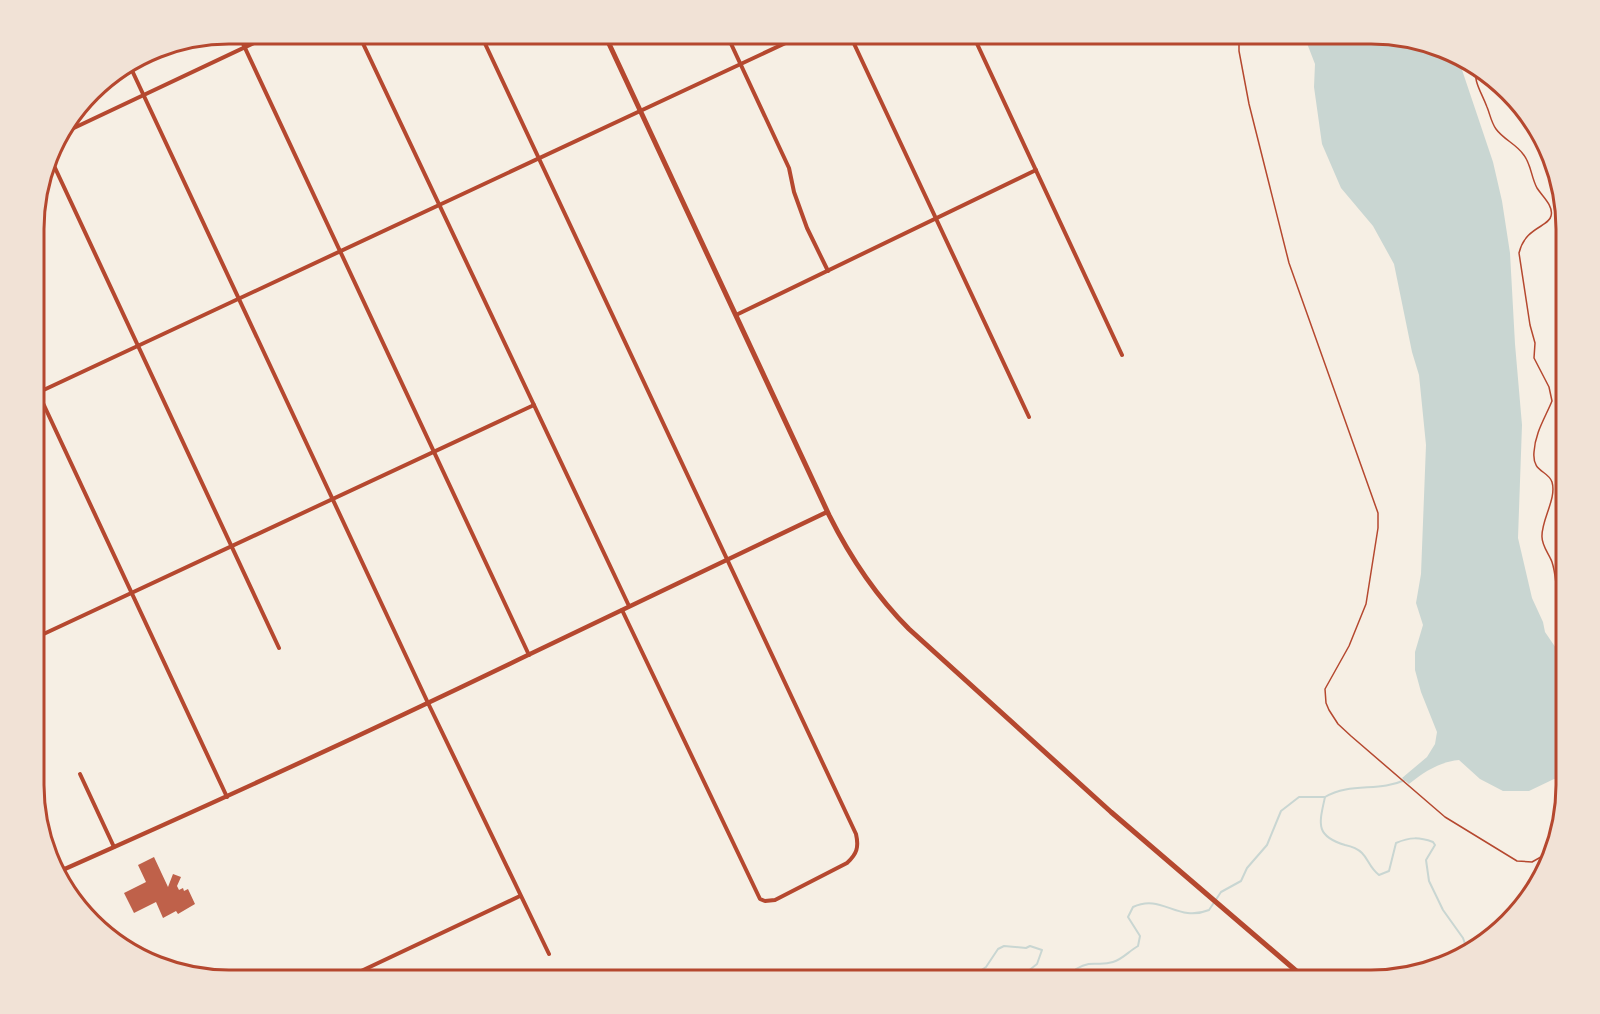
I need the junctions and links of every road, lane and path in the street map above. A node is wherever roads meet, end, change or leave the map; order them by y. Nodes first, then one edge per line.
1 (242, 44) edge
2 (252, 44) edge
3 (363, 44) edge
4 (485, 44) edge
5 (609, 44) edge
6 (731, 44) edge
7 (784, 44) edge
8 (854, 44) edge
9 (977, 44) edge
10 (1239, 44) edge
11 (244, 48) junction
12 (741, 64) junction
13 (132, 71) edge
14 (1474, 75) edge
15 (143, 95) junction
16 (641, 111) junction
17 (74, 127) edge
18 (541, 158) junction
19 (54, 166) edge
20 (1036, 170) junction
21 (440, 206) junction
22 (935, 219) junction
23 (340, 252) junction
24 (828, 270) junction
25 (239, 299) junction
26 (736, 315) junction
27 (138, 345) junction
28 (1122, 355) dead end
29 (44, 389) edge
30 (534, 405) junction
31 (44, 410) edge
32 (1029, 417) dead end
33 (433, 452) junction
34 (333, 499) junction
35 (827, 513) junction
36 (232, 545) junction
37 (727, 559) junction
38 (1556, 576) edge
39 (132, 592) junction
40 (629, 606) junction
41 (622, 609) junction
42 (44, 634) edge
43 (279, 648) dead end
44 (529, 655) junction
45 (428, 703) junction
46 (80, 774) dead end
47 (227, 797) junction
48 (114, 847) junction
49 (1542, 857) edge
50 (64, 869) edge
51 (520, 896) junction
52 (549, 954) dead end
53 (363, 970) edge
54 (1295, 970) edge

1 - 11 street
2 - 11 street
3 - 21 street
4 - 18 street
5 - 16 main road
6 - 12 street
7 - 12 street
8 - 22 street
9 - 20 street
10 - 49 path
11 - 15 street
11 - 23 street
12 - 16 street
12 - 24 street
13 - 15 street
14 - 38 path
15 - 17 street
15 - 25 street
16 - 18 street
16 - 26 main road
18 - 21 street
18 - 37 street
19 - 27 street
20 - 22 street
20 - 28 street
21 - 23 street
21 - 30 street
22 - 24 street
22 - 32 street
23 - 25 street
23 - 33 street
24 - 26 street
25 - 27 street
25 - 34 street
26 - 35 main road
27 - 29 street
27 - 36 street
30 - 33 street
30 - 40 street
31 - 39 street
33 - 34 street
33 - 44 street
34 - 36 street
34 - 45 street
35 - 37 street
35 - 54 main road
36 - 39 street
36 - 43 street
37 - 40 street
37 - 41 street
39 - 42 street
39 - 47 street
40 - 41 street
41 - 44 street
44 - 45 street
45 - 47 street
45 - 51 street
46 - 48 street
47 - 48 street
48 - 50 street
51 - 52 street
51 - 53 street

